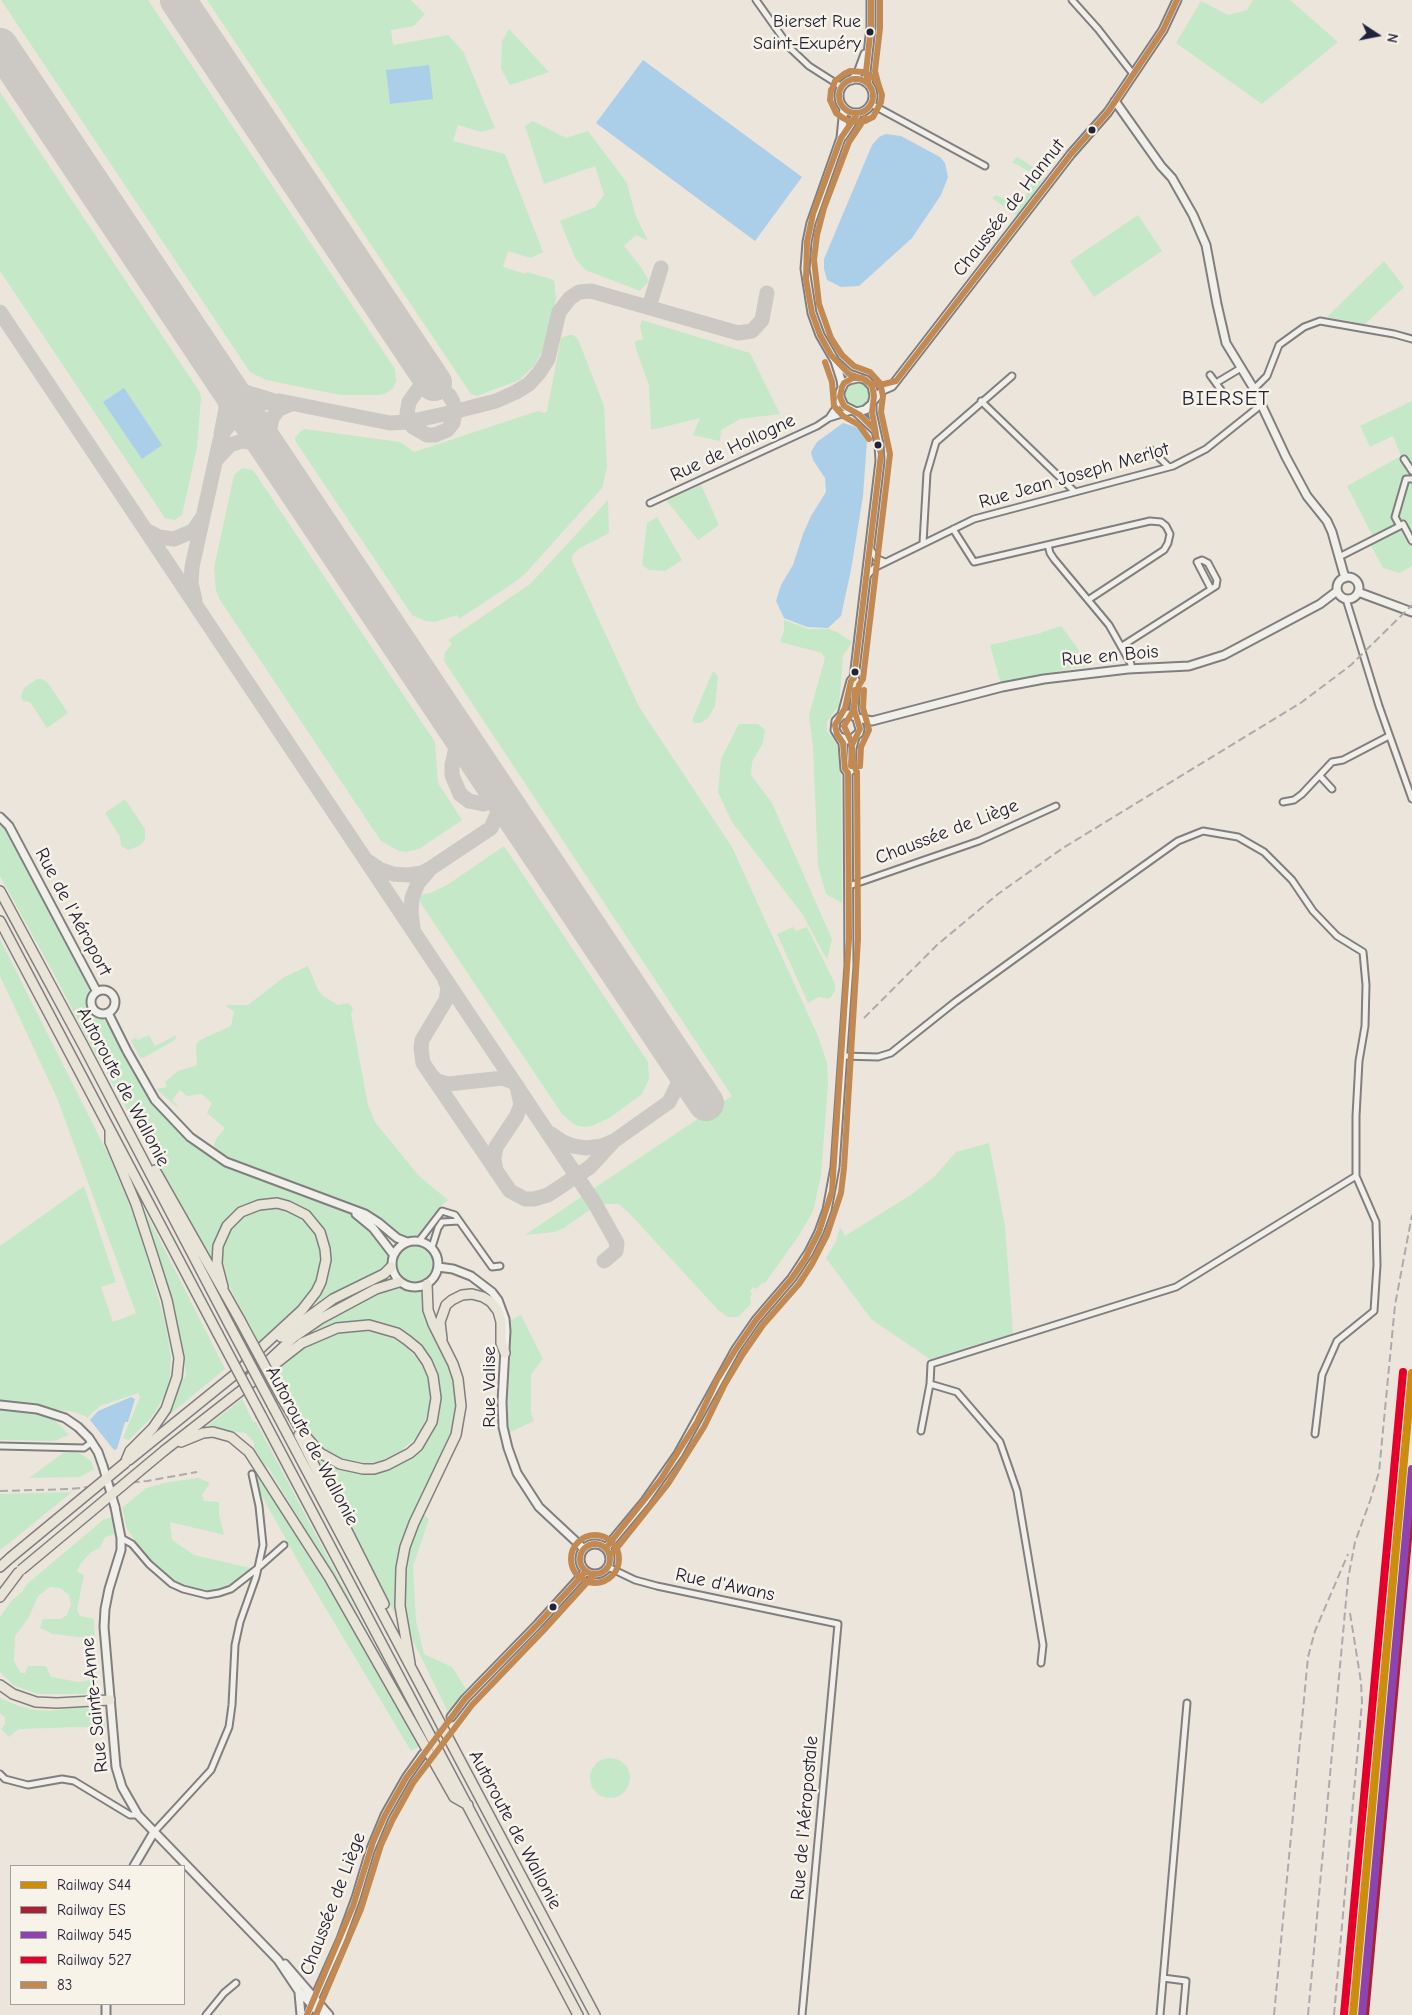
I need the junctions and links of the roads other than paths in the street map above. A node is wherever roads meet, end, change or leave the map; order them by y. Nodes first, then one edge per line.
1 (756, 0) edge
2 (871, 0) edge
3 (1072, 0) edge
4 (1177, 0) edge
5 (867, 50) junction
6 (1133, 74) junction
7 (852, 80) junction
8 (869, 85) junction
9 (842, 87) junction
10 (1115, 101) junction
11 (871, 104) junction
12 (844, 108) junction
13 (858, 113) junction
14 (841, 138) junction
15 (985, 166) dead end
16 (1412, 339) edge
17 (835, 361) junction
18 (1241, 368) junction
19 (1210, 375) dead end
20 (1012, 376) dead end
21 (858, 378) junction
22 (869, 382) junction
23 (894, 383) junction
24 (1216, 383) junction
25 (842, 388) junction
26 (1254, 389) junction
27 (1221, 390) dead end
28 (840, 397) junction
29 (981, 401) junction
30 (873, 402) junction
31 (1261, 404) junction
32 (853, 411) junction
33 (829, 418) junction
34 (874, 429) junction
35 (1150, 448) dead end
36 (1404, 459) dead end
37 (1169, 467) junction
38 (1412, 471) edge
39 (1412, 479) edge
40 (1075, 492) junction
41 (650, 503) dead end
42 (1400, 526) junction
43 (953, 529) junction
44 (1412, 541) edge
45 (924, 543) junction
46 (1048, 545) junction
47 (870, 548) junction
48 (1339, 557) junction
49 (885, 562) junction
50 (866, 577) junction
51 (1345, 578) junction
52 (1211, 588) junction
53 (1337, 591) junction
54 (1358, 592) junction
55 (1346, 599) junction
56 (1088, 600) junction
57 (1412, 612) edge
58 (1122, 646) junction
59 (1131, 668) junction
60 (854, 678) junction
61 (842, 715) junction
62 (857, 718) junction
63 (872, 721) junction
64 (857, 735) junction
65 (1389, 736) junction
66 (840, 737) junction
67 (848, 773) junction
68 (1320, 776) junction
69 (1332, 790) dead end
70 (1412, 799) edge
71 (1283, 802) dead end
72 (1056, 806) dead end
73 (0, 817) edge
74 (849, 886) junction
75 (0, 891) edge
76 (0, 921) edge
77 (97, 992) junction
78 (108, 1013) junction
79 (843, 1056) junction
80 (110, 1129) junction
81 (145, 1162) junction
82 (1356, 1176) junction
83 (348, 1208) junction
84 (460, 1220) junction
85 (419, 1241) junction
86 (406, 1242) junction
87 (432, 1248) junction
88 (394, 1254) junction
89 (500, 1266) dead end
90 (391, 1267) junction
91 (438, 1267) junction
92 (399, 1282) junction
93 (427, 1284) junction
94 (223, 1287) junction
95 (443, 1347) junction
96 (505, 1352) junction
97 (242, 1368) junction
98 (930, 1384) junction
99 (0, 1405) edge
100 (221, 1406) junction
101 (293, 1419) junction
102 (158, 1429) junction
103 (921, 1431) dead end
104 (190, 1434) junction
105 (1315, 1434) dead end
106 (92, 1442) junction
107 (0, 1446) edge
108 (252, 1474) dead end
109 (121, 1538) junction
110 (284, 1545) dead end
111 (606, 1548) junction
112 (584, 1549) junction
113 (0, 1567) edge
114 (608, 1567) junction
115 (258, 1568) junction
116 (19, 1571) junction
117 (586, 1571) junction
118 (0, 1587) edge
119 (0, 1597) edge
120 (838, 1624) joint
121 (392, 1632) junction
122 (1041, 1663) dead end
123 (411, 1668) junction
124 (1, 1685) edge
125 (110, 1700) junction
126 (1187, 1703) dead end
127 (451, 1718) tunnel mouth
128 (423, 1754) dead end
129 (0, 1774) edge
130 (468, 1805) junction
131 (138, 1815) junction
132 (154, 1832) junction
133 (135, 1865) edge
134 (278, 1960) junction
135 (299, 1978) junction
136 (323, 1978) junction
137 (1163, 1978) junction
138 (236, 1983) dead end
139 (298, 1990) junction
140 (315, 1997) junction
141 (311, 2006) junction
142 (206, 2015) edge
143 (301, 2015) edge
144 (307, 2015) edge
145 (321, 2015) edge
146 (329, 2015) edge
147 (578, 2015) edge
148 (595, 2015) edge
149 (802, 2015) edge
150 (1160, 2015) edge
151 (1183, 2015) edge

1 - 9 street
2 - 5 main road
3 - 6 street
4 - 6 main road, Chaussée de Hannut
5 - 7 main road
5 - 8 main road
6 - 10 main road, Chaussée de Hannut
7 - 8 main road
7 - 9 main road
8 - 11 main road
9 - 12 main road
10 - 18 main road
10 - 23 main road, Chaussée de Hannut
11 - 13 main road
11 - 15 street
12 - 13 main road
12 - 14 main road
13 - 14 main road
14 - 17 main road
16 - 26 street
17 - 21 main road
17 - 25 main road
18 - 24 street
18 - 26 main road
19 - 24 street
20 - 29 street
21 - 22 main road
21 - 25 main road
22 - 23 main road
22 - 30 main road
23 - 30 main road, Chaussée de Hannut
24 - 27 street
25 - 28 main road
26 - 31 main road
28 - 32 main road
28 - 33 street
29 - 40 street
29 - 45 street
30 - 32 main road
30 - 34 main road
31 - 37 street, Rue Jean Joseph Merlot
31 - 48 main road
32 - 33 street, Rue de Hollogne
32 - 34 main road
33 - 41 street, Rue de Hollogne
34 - 47 main road
35 - 37 street
36 - 38 street
37 - 40 street, Rue Jean Joseph Merlot
39 - 42 street
40 - 43 street, Rue Jean Joseph Merlot
42 - 44 street
42 - 48 street
43 - 45 street, Rue Jean Joseph Merlot
43 - 46 street
45 - 49 street, Rue Jean Joseph Merlot
46 - 56 street
46 - 56 street
47 - 49 street
47 - 50 main road
48 - 51 main road
49 - 50 street, Rue Jean Joseph Merlot
50 - 60 main road
51 - 53 main road
51 - 54 main road
52 - 52 street
52 - 58 street
53 - 55 main road
53 - 59 main road, Rue en Bois
54 - 55 main road
54 - 57 main road
55 - 65 street
56 - 58 street
58 - 59 street
59 - 63 main road, Rue en Bois
60 - 61 main road
60 - 62 main road
61 - 62 main road
61 - 66 main road
62 - 63 main road, Rue en Bois
62 - 64 main road
63 - 64 main road, Rue en Bois
64 - 66 main road
64 - 67 main road, Chaussée de Liège
65 - 68 street
65 - 70 street
66 - 67 main road, Chaussée de Liège
67 - 74 main road, Chaussée de Liège
68 - 69 street
68 - 71 street
72 - 74 street, Chaussée de Liège
73 - 77 main road, Rue de l'Aéroport
74 - 79 main road, Chaussée de Liège
75 - 81 highway, Autoroute de Wallonie
76 - 80 highway, Autoroute de Wallonie
77 - 78 main road, Rue de l'Aéroport
77 - 78 main road, Rue de l'Aéroport
78 - 83 main road, Rue de l'Aéroport
79 - 82 street
79 - 111 main road, Chaussée de Liège
80 - 102 highway
80 - 130 highway, Autoroute de Wallonie, bridge
81 - 94 highway
81 - 121 highway, Autoroute de Wallonie, bridge
82 - 98 street
82 - 105 street
83 - 86 main road, Rue de l'Aéroport
83 - 88 main road, Rue de l'Aéroport
84 - 85 street
84 - 87 street
84 - 89 street
85 - 86 main road
85 - 87 main road
86 - 88 main road
87 - 91 main road
88 - 90 main road
90 - 92 main road
90 - 97 highway
91 - 93 main road
91 - 96 main road, Rue Valise
92 - 93 main road
92 - 100 highway
93 - 95 highway
94 - 97 highway
94 - 101 highway, bridge
95 - 96 highway
95 - 123 highway
96 - 112 main road, Rue Valise
97 - 102 highway
98 - 103 street
98 - 122 street
99 - 106 main road
100 - 101 highway
100 - 104 highway
101 - 121 highway
102 - 113 highway, bridge
104 - 116 highway, bridge
104 - 130 highway
106 - 107 street
106 - 109 main road, Rue Sainte-Anne, bridge
108 - 115 street
109 - 115 street
109 - 125 main road, Rue Sainte-Anne
110 - 115 street
111 - 112 main road
111 - 114 main road
112 - 117 main road
114 - 117 main road
114 - 120 street, Rue d'Awans
115 - 132 street
116 - 118 highway
116 - 119 highway
117 - 127 main road
120 - 149 street, Rue de l'Aéropostale
121 - 123 highway, Autoroute de Wallonie
123 - 148 highway, Autoroute de Wallonie
124 - 125 highway
125 - 131 main road, Rue Sainte-Anne
126 - 137 street
128 - 136 main road, Chaussée de Liège
129 - 131 street
130 - 147 highway, Autoroute de Wallonie
131 - 132 main road, Rue Sainte-Anne
132 - 133 main road
132 - 134 main road, Rue Sainte-Anne
134 - 135 main road, Rue Sainte-Anne
134 - 139 main road, Rue Sainte-Anne
135 - 136 main road
135 - 140 main road, Rue Sainte-Anne
136 - 140 main road, Chaussée de Liège
137 - 150 street
137 - 151 street
138 - 142 street
139 - 141 main road, Rue Sainte-Anne
139 - 143 main road
140 - 141 main road, Chaussée de Liège
140 - 146 main road, Rue Sainte-Anne
141 - 144 main road, Chaussée de Liège
141 - 145 main road, Rue Sainte-Anne

